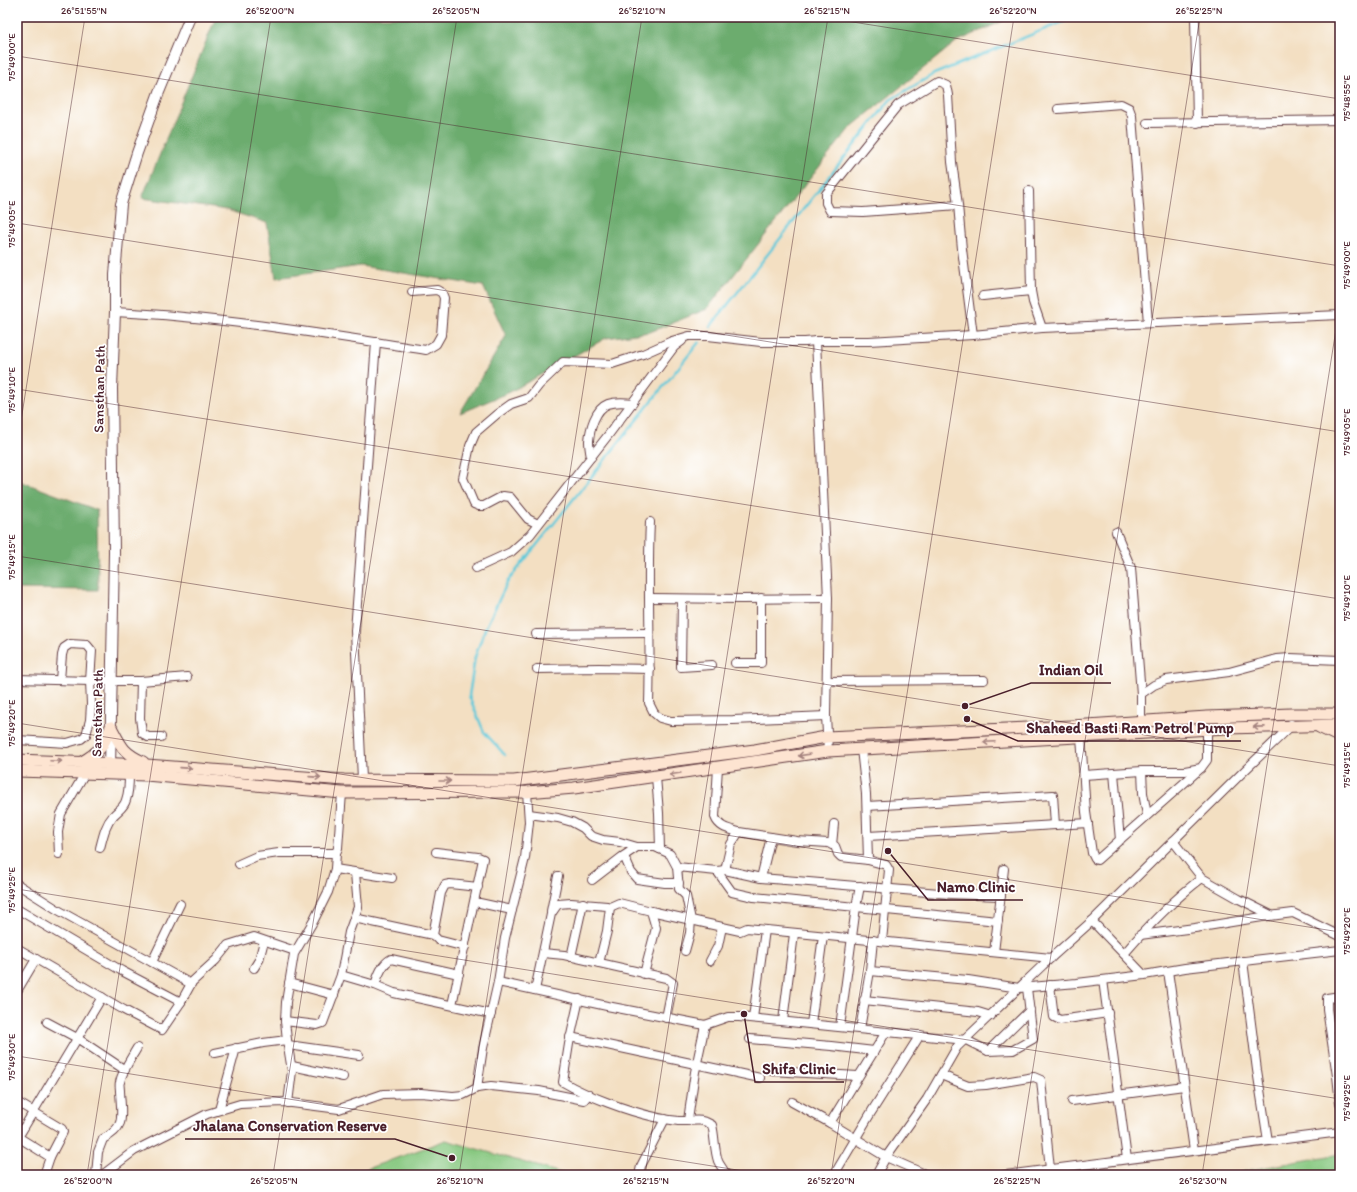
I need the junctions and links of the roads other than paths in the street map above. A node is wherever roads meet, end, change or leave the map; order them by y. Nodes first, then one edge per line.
1 (190, 17) edge
2 (1195, 17) edge
3 (1058, 109) dead end
4 (1340, 120) edge
5 (1147, 123) dead end
6 (1197, 123) junction
7 (1029, 191) dead end
8 (958, 205) junction
9 (1031, 291) junction
10 (412, 292) dead end
11 (983, 296) dead end
12 (115, 312) junction
13 (1340, 315) edge
14 (1148, 322) junction
15 (1042, 328) junction
16 (973, 335) junction
17 (688, 336) junction
18 (816, 341) junction
19 (376, 342) junction
20 (633, 403) junction
21 (591, 457) junction
22 (650, 522) dead end
23 (538, 524) junction
24 (1116, 532) dead end
25 (476, 568) dead end
26 (649, 598) junction
27 (682, 598) junction
28 (761, 598) junction
29 (828, 598) junction
30 (649, 633) junction
31 (536, 634) dead end
32 (1340, 660) edge
33 (735, 663) dead end
34 (712, 665) dead end
35 (537, 669) dead end
36 (650, 669) junction
37 (187, 677) dead end
38 (17, 679) edge
39 (60, 680) junction
40 (984, 680) dead end
41 (90, 681) junction
42 (111, 681) junction
43 (141, 681) junction
44 (826, 682) junction
45 (1141, 694) junction
46 (1291, 714) junction
47 (1340, 714) edge
48 (826, 716) junction
49 (1141, 722) junction
50 (1315, 725) junction
51 (1291, 726) junction
52 (1340, 726) edge
53 (111, 727) junction
54 (1207, 730) junction
55 (1081, 736) junction
56 (161, 737) dead end
57 (826, 737) junction
58 (1340, 738) edge
59 (17, 740) edge
60 (861, 749) junction
61 (828, 751) junction
62 (17, 760) edge
63 (81, 762) junction
64 (147, 765) junction
65 (718, 767) junction
66 (110, 768) junction
67 (1201, 768) junction
68 (17, 771) edge
69 (1142, 771) junction
70 (85, 773) junction
71 (1114, 773) junction
72 (129, 774) junction
73 (1084, 775) junction
74 (656, 777) junction
75 (362, 779) junction
76 (527, 792) junction
77 (342, 793) junction
78 (867, 806) junction
79 (529, 814) junction
80 (1147, 815) junction
81 (1088, 823) junction
82 (834, 824) dead end
83 (1055, 825) junction
84 (739, 832) junction
85 (868, 836) junction
86 (771, 837) junction
87 (1120, 840) junction
88 (1173, 841) junction
89 (832, 845) junction
90 (100, 848) dead end
91 (637, 848) junction
92 (660, 849) junction
93 (436, 852) dead end
94 (336, 853) junction
95 (59, 854) dead end
96 (624, 856) junction
97 (868, 860) junction
98 (240, 864) dead end
99 (677, 867) junction
100 (335, 869) junction
101 (1004, 869) dead end
102 (721, 870) junction
103 (355, 873) junction
104 (558, 876) dead end
105 (392, 878) dead end
106 (761, 878) junction
107 (1202, 878) junction
108 (592, 880) dead end
109 (679, 883) junction
110 (17, 884) edge
111 (860, 886) junction
112 (478, 887) junction
113 (887, 888) junction
114 (1001, 896) junction
115 (474, 902) junction
116 (583, 903) junction
117 (180, 904) dead end
118 (610, 907) junction
119 (856, 907) junction
120 (17, 909) edge
121 (512, 910) junction
122 (651, 910) junction
123 (885, 910) junction
124 (551, 914) junction
125 (1272, 916) junction
126 (354, 918) junction
127 (691, 920) junction
128 (998, 921) junction
129 (1092, 922) junction
130 (722, 927) junction
131 (764, 930) junction
132 (794, 934) junction
133 (1140, 935) junction
134 (433, 936) junction
135 (823, 936) junction
136 (1340, 936) edge
137 (852, 938) junction
138 (873, 940) junction
139 (264, 941) junction
140 (882, 941) junction
141 (465, 947) junction
142 (17, 948) edge
143 (1340, 950) edge
144 (295, 951) junction
145 (685, 951) dead end
146 (994, 952) junction
147 (543, 953) junction
148 (1124, 954) junction
149 (571, 957) junction
150 (1051, 958) junction
151 (36, 959) junction
152 (710, 961) dead end
153 (1243, 961) junction
154 (152, 962) junction
155 (598, 963) junction
156 (254, 968) dead end
157 (870, 971) junction
158 (1168, 971) junction
159 (459, 974) junction
160 (644, 974) junction
161 (341, 975) junction
162 (1144, 975) junction
163 (1103, 980) junction
164 (289, 982) junction
165 (498, 982) junction
166 (191, 984) junction
167 (374, 985) junction
168 (1050, 985) junction
169 (1023, 988) junction
170 (535, 990) junction
171 (17, 991) edge
172 (334, 995) junction
173 (1340, 996) edge
174 (102, 997) junction
175 (579, 1000) junction
176 (864, 1000) junction
177 (181, 1002) junction
178 (452, 1005) junction
179 (1030, 1010) junction
180 (1108, 1013) junction
181 (491, 1014) junction
182 (991, 1016) junction
183 (666, 1018) junction
184 (753, 1018) junction
185 (285, 1021) junction
186 (783, 1021) junction
187 (47, 1022) dead end
188 (811, 1024) junction
189 (705, 1025) junction
190 (840, 1027) junction
191 (860, 1029) junction
192 (886, 1032) junction
193 (920, 1035) junction
194 (570, 1037) junction
195 (76, 1038) junction
196 (750, 1039) dead end
197 (966, 1040) junction
198 (287, 1043) junction
199 (137, 1048) dead end
200 (236, 1048) junction
201 (874, 1051) junction
202 (988, 1051) junction
203 (215, 1053) dead end
204 (359, 1055) dead end
205 (697, 1065) junction
206 (292, 1066) junction
207 (125, 1070) junction
208 (771, 1071) dead end
209 (941, 1075) junction
210 (858, 1076) junction
211 (343, 1077) dead end
212 (760, 1078) dead end
213 (1184, 1086) junction
214 (477, 1088) junction
215 (589, 1094) junction
216 (1119, 1095) junction
217 (1340, 1099) edge
218 (1072, 1101) dead end
219 (17, 1102) edge
220 (792, 1102) dead end
221 (288, 1103) junction
222 (219, 1110) junction
223 (34, 1111) junction
224 (665, 1119) junction
225 (688, 1120) junction
226 (830, 1123) junction
227 (1340, 1132) edge
228 (18, 1138) edge
229 (856, 1139) junction
230 (1268, 1141) junction
231 (1194, 1150) junction
232 (50, 1157) junction
233 (886, 1157) junction
234 (1127, 1159) junction
235 (1050, 1169) junction
236 (107, 1174) edge
237 (48, 1175) edge
238 (96, 1175) edge
239 (639, 1175) edge
240 (726, 1175) edge
241 (834, 1175) edge
242 (876, 1175) edge
243 (927, 1175) edge
244 (1004, 1175) edge

1 - 12 street, Sansthan Path
2 - 6 street
3 - 14 street
4 - 6 street
5 - 6 street
7 - 9 street
8 - 8 street
8 - 16 street
9 - 11 street
9 - 15 street
10 - 19 street
12 - 19 street
12 - 42 street, Sansthan Path
13 - 14 street
14 - 15 street
15 - 16 street
16 - 18 street
17 - 18 street
17 - 20 street
17 - 23 street
18 - 29 street
19 - 75 street
20 - 21 street
20 - 21 street
21 - 23 street
22 - 26 street
23 - 25 street
24 - 45 street
26 - 27 street
26 - 30 street
27 - 28 street
27 - 34 street
28 - 29 street
28 - 33 street
29 - 44 street
30 - 31 street
30 - 36 street
32 - 45 street
35 - 36 street
36 - 48 street
37 - 43 street
38 - 39 street
39 - 41 street
39 - 41 street
40 - 44 street
41 - 42 street
41 - 59 street
42 - 43 street
42 - 53 street, Sansthan Path
43 - 56 street
44 - 48 street
45 - 49 street
46 - 47 main road
46 - 49 main road
46 - 51 street
48 - 57 street
49 - 57 main road
50 - 51 main road
50 - 52 main road
50 - 58 main road
51 -> 54 main road
51 - 88 street
53 - 63 main road
53 - 64 main road
53 - 66 street, Sansthan Path
54 - 55 main road
54 - 67 street
55 -> 60 main road
55 - 73 street
57 - 61 street
75 -> 57 main road
60 - 61 main road
60 - 78 street
61 -> 65 main road
62 -> 63 main road
63 - 66 main road
64 - 66 main road
64 -> 75 main road
65 -> 74 main road
65 - 84 street
66 - 70 main road
66 - 72 main road
67 - 69 street
67 - 80 street
68 - 70 main road
69 - 71 street
69 - 80 street
70 - 95 street
71 - 73 street
71 - 87 street
72 - 77 main road
72 - 90 street
73 - 81 street
74 - 76 main road
74 - 92 street
76 - 77 main road
76 - 79 street
77 - 94 street
78 - 83 street
78 - 85 street
79 - 91 street
79 - 121 street
80 - 87 street
81 - 83 street
81 - 87 street
82 - 89 street
83 - 85 street
84 - 86 street
84 - 102 street
85 - 97 street
86 - 89 street
86 - 106 street
88 - 107 street
88 - 129 street
89 - 97 street
91 - 92 street
91 - 96 street
92 - 99 street
93 - 112 street
94 - 98 street
94 - 100 street
96 - 108 street
96 - 109 street
97 - 113 street
99 - 102 street
99 - 109 street
100 - 103 street
100 - 144 street
101 - 114 street
102 - 106 street
102 - 119 street
103 - 105 street
103 - 126 street
104 - 124 street
106 - 111 street
107 - 125 street
107 - 133 street
109 - 127 street
110 - 154 street
111 - 113 street
111 - 119 street
112 - 115 street
112 - 134 street
113 - 114 street
113 - 123 street
114 - 128 street
115 - 121 street
115 - 141 street
116 - 118 street
116 - 124 street
116 - 149 street
117 - 154 street
118 - 122 street
118 - 155 street
119 - 123 street
119 - 137 street
120 - 177 street
121 - 165 street
122 - 127 street
122 - 160 street
123 - 128 street
123 - 140 street
124 - 147 street
125 - 133 street
125 - 136 street
126 - 134 street
126 - 161 street
127 - 130 street
127 - 145 street
128 - 146 street
129 - 148 street
129 - 150 street
130 - 131 street
130 - 152 street
131 - 132 street
131 - 184 street
132 - 135 street
132 - 186 street
133 - 148 street
134 - 141 street
135 - 137 street
135 - 188 street
137 - 138 street
137 - 190 street
138 - 140 street
138 - 157 street
139 - 144 street
139 - 156 street
139 - 166 street
140 - 146 street
141 - 159 street
142 - 151 street
143 - 153 street
144 - 164 street
146 - 150 street
147 - 149 street
147 - 170 street
148 - 162 street
149 - 155 street
150 - 169 street
151 - 171 street
151 - 174 street
153 - 158 street
153 - 230 street
154 - 166 street
155 - 160 street
157 - 169 street
157 - 176 street
158 - 162 street
158 - 213 street
159 - 167 street
159 - 178 street
160 - 183 street
161 - 167 street
161 - 172 street
162 - 163 street
163 - 168 street
163 - 180 street
164 - 172 street
164 - 185 street
165 - 170 street
165 - 181 street
166 - 177 street
167 - 178 street
168 - 169 street
168 - 180 street
169 - 179 street
169 - 182 street
170 - 175 street
172 - 185 street
173 - 217 street
174 - 177 street
174 - 195 street
175 - 183 street
175 - 194 street
176 - 182 street
176 - 191 street
178 - 181 street
179 - 202 street
179 - 202 street
180 - 216 street
181 - 214 street
182 - 197 street
183 - 189 street
184 - 186 street
184 - 189 street
185 - 198 street
186 - 188 street
187 - 195 street
188 - 190 street
189 - 205 street
190 - 191 street
191 - 192 street
192 - 193 street
192 - 201 street
193 - 197 street
193 - 229 street
194 - 205 street
194 - 215 street
195 - 207 street
195 - 223 street
196 - 201 street
197 - 202 street
197 - 209 street
198 - 200 street
198 - 204 street
198 - 206 street
199 - 207 street
200 - 203 street
200 - 222 street
201 - 210 street
205 - 212 street
205 - 225 street
206 - 211 street
206 - 221 street
207 - 238 street
208 - 210 street
209 - 233 street
209 - 235 street
210 - 226 street
213 - 216 street
213 - 231 street
214 - 215 street
214 - 221 street
215 - 224 street
216 - 218 street
216 - 234 street
219 - 223 street
220 - 226 street
221 - 222 street
222 - 236 street
223 - 228 street
223 - 232 street
224 - 225 street
224 - 239 street
225 - 240 street
226 - 229 street
227 - 230 street
228 - 232 street
229 - 233 street
229 - 241 street
230 - 231 street
231 - 234 street
232 - 237 street
233 - 242 street
233 - 243 street
234 - 235 street
235 - 244 street

